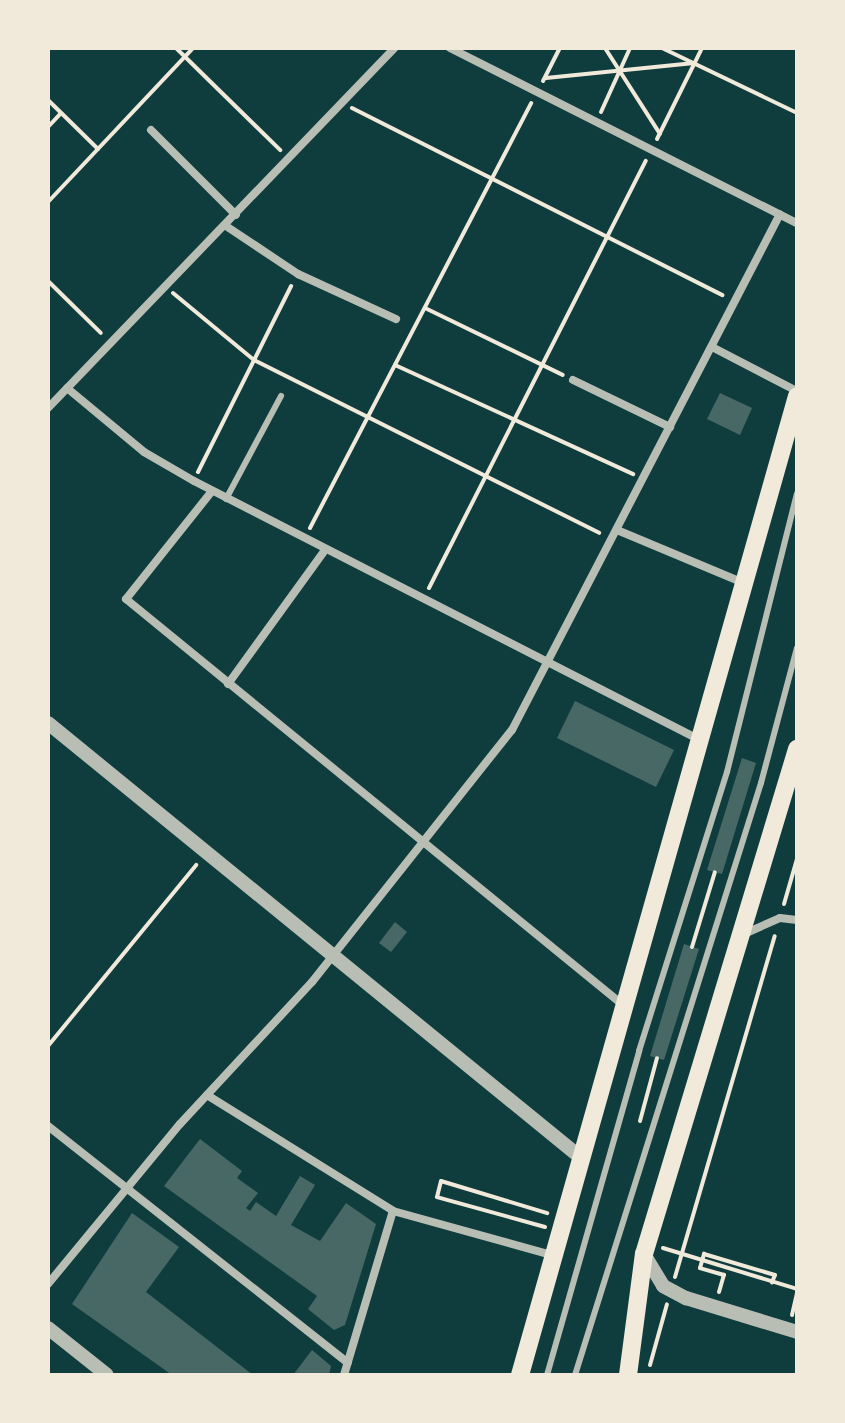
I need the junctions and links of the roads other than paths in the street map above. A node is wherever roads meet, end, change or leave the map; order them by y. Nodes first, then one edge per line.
1 (394, 48) edge
2 (450, 48) edge
3 (151, 130) dead end
4 (780, 214) junction
5 (236, 215) junction
6 (797, 223) edge
7 (226, 226) junction
8 (396, 319) dead end
9 (712, 347) junction
10 (573, 380) road end
11 (67, 388) junction
12 (797, 393) edge
13 (281, 396) dead end
14 (48, 408) edge
15 (670, 427) junction
16 (212, 491) junction
17 (797, 494) edge
18 (226, 499) junction
19 (617, 530) junction
20 (325, 550) junction
21 (744, 583) junction
22 (797, 648) edge
23 (548, 663) junction
24 (228, 684) junction
25 (48, 723) edge
26 (699, 739) junction
27 (797, 749) edge
28 (424, 843) junction
29 (797, 920) edge
30 (744, 934) junction
31 (335, 954) junction
32 (623, 1005) junction
33 (207, 1095) junction
34 (48, 1126) edge
35 (580, 1157) junction
36 (128, 1188) junction
37 (393, 1211) junction
38 (644, 1254) junction
39 (552, 1255) junction
40 (48, 1284) edge
41 (794, 1326) edge
42 (48, 1328) edge
43 (348, 1363) junction
44 (107, 1375) edge
45 (344, 1375) edge
46 (508, 1375) edge
47 (520, 1375) edge
48 (547, 1375) edge
49 (575, 1375) edge
50 (628, 1375) edge

1 - 5 street
2 - 4 street
3 - 5 street
4 - 6 street
4 - 9 street
5 - 7 street
7 - 8 street
7 - 11 street
9 - 12 street
9 - 15 street
10 - 15 street
11 - 14 street
11 - 16 street
12 - 21 highway
13 - 18 lane
15 - 19 street
16 - 18 street
16 - 24 street
17 - 48 lane
18 - 20 street
19 - 21 street
19 - 23 street
20 - 23 street
20 - 24 street
21 - 26 highway
22 - 49 lane
23 - 26 street
23 - 28 street
24 - 28 street
25 - 31 street
26 - 32 highway
27 - 30 highway
28 - 31 street
28 - 32 street
29 - 30 street
30 - 38 highway
31 - 33 street
31 - 35 street
32 - 35 highway
33 - 36 street
33 - 37 street
34 - 36 street
35 - 39 highway
36 - 40 street
36 - 43 street
37 - 39 street
37 - 43 street
38 - 41 street
38 - 50 highway
39 - 46 highway
39 - 47 highway
42 - 44 street
43 - 45 street

